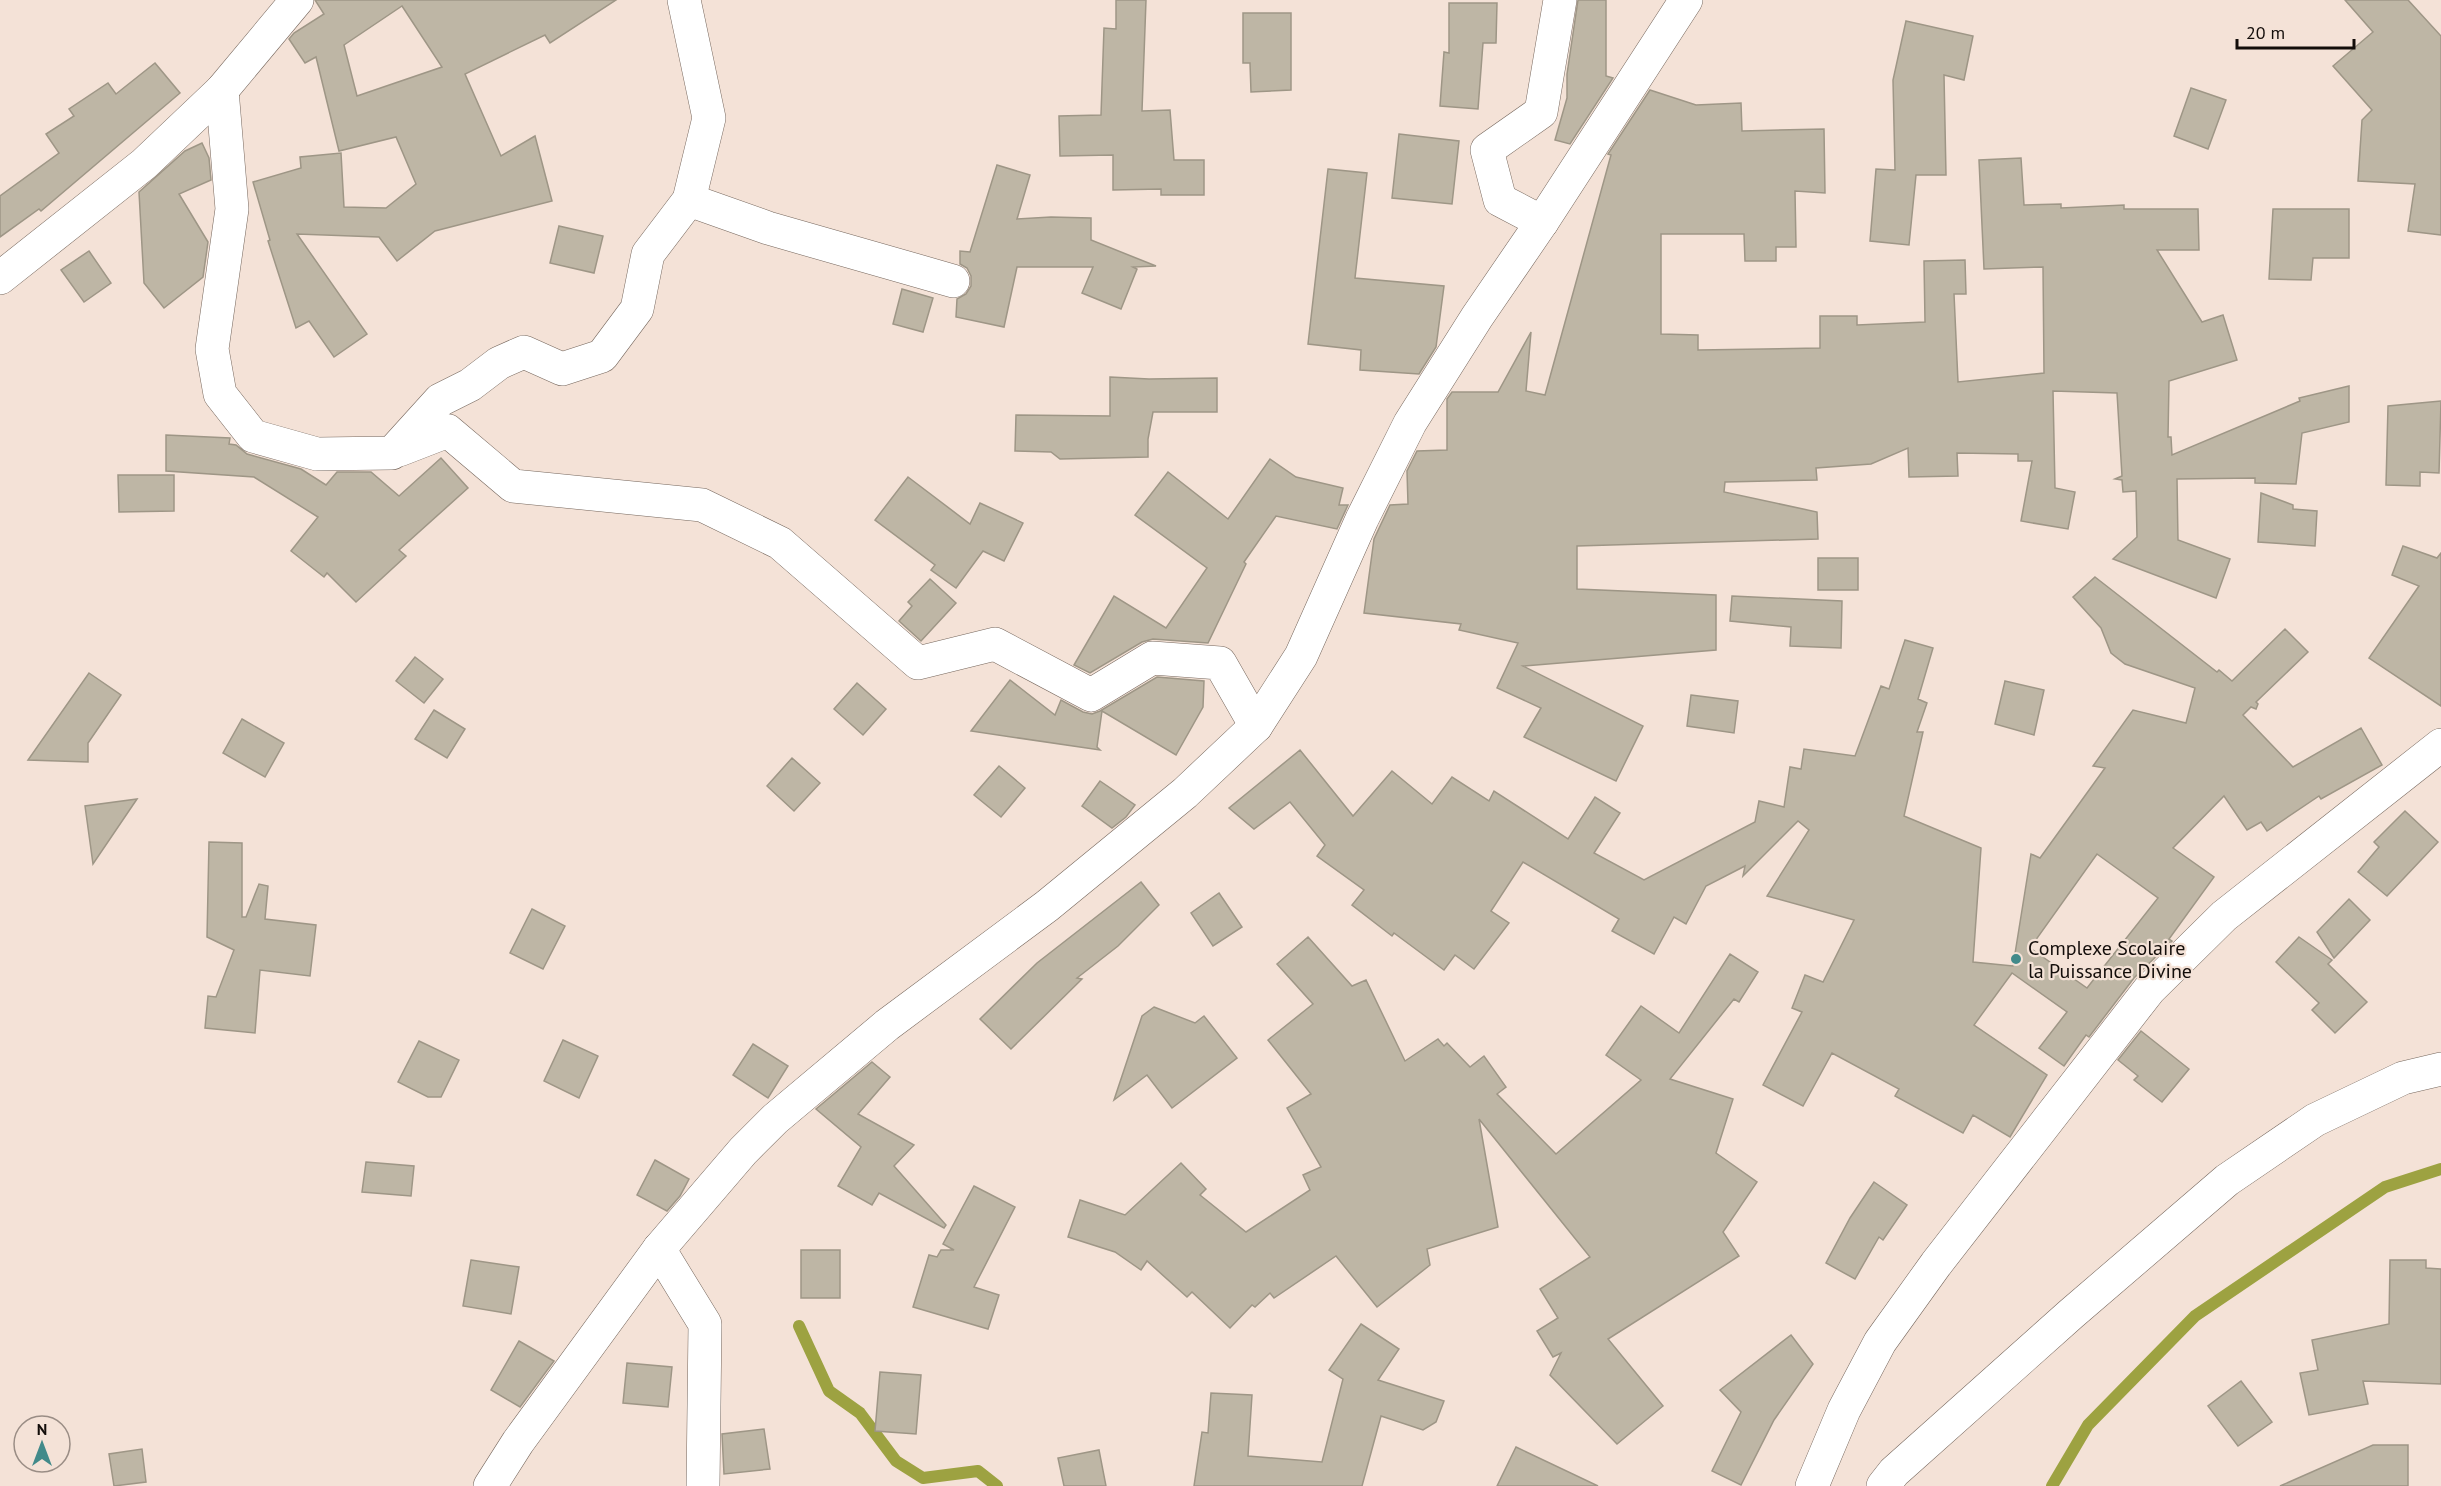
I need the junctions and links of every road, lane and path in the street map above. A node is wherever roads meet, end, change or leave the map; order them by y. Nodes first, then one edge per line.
1 (297, 0) edge
2 (684, 0) edge
3 (1560, 0) edge
4 (1686, 0) edge
5 (222, 90) junction
6 (689, 200) junction
7 (1542, 222) junction
8 (0, 279) edge
9 (953, 281) dead end
10 (392, 453) junction
11 (1256, 726) junction
12 (2441, 745) edge
13 (2441, 1069) edge
14 (659, 1249) junction
15 (490, 1486) edge
16 (703, 1486) edge
17 (1812, 1486) edge
18 (1883, 1486) edge

1 - 5 street
2 - 6 street
3 - 7 street
4 - 7 street
5 - 8 street
5 - 10 street
6 - 9 street
6 - 10 street
7 - 11 street
10 - 11 street
11 - 14 street
12 - 17 street
13 - 18 street
14 - 15 street
14 - 16 street

